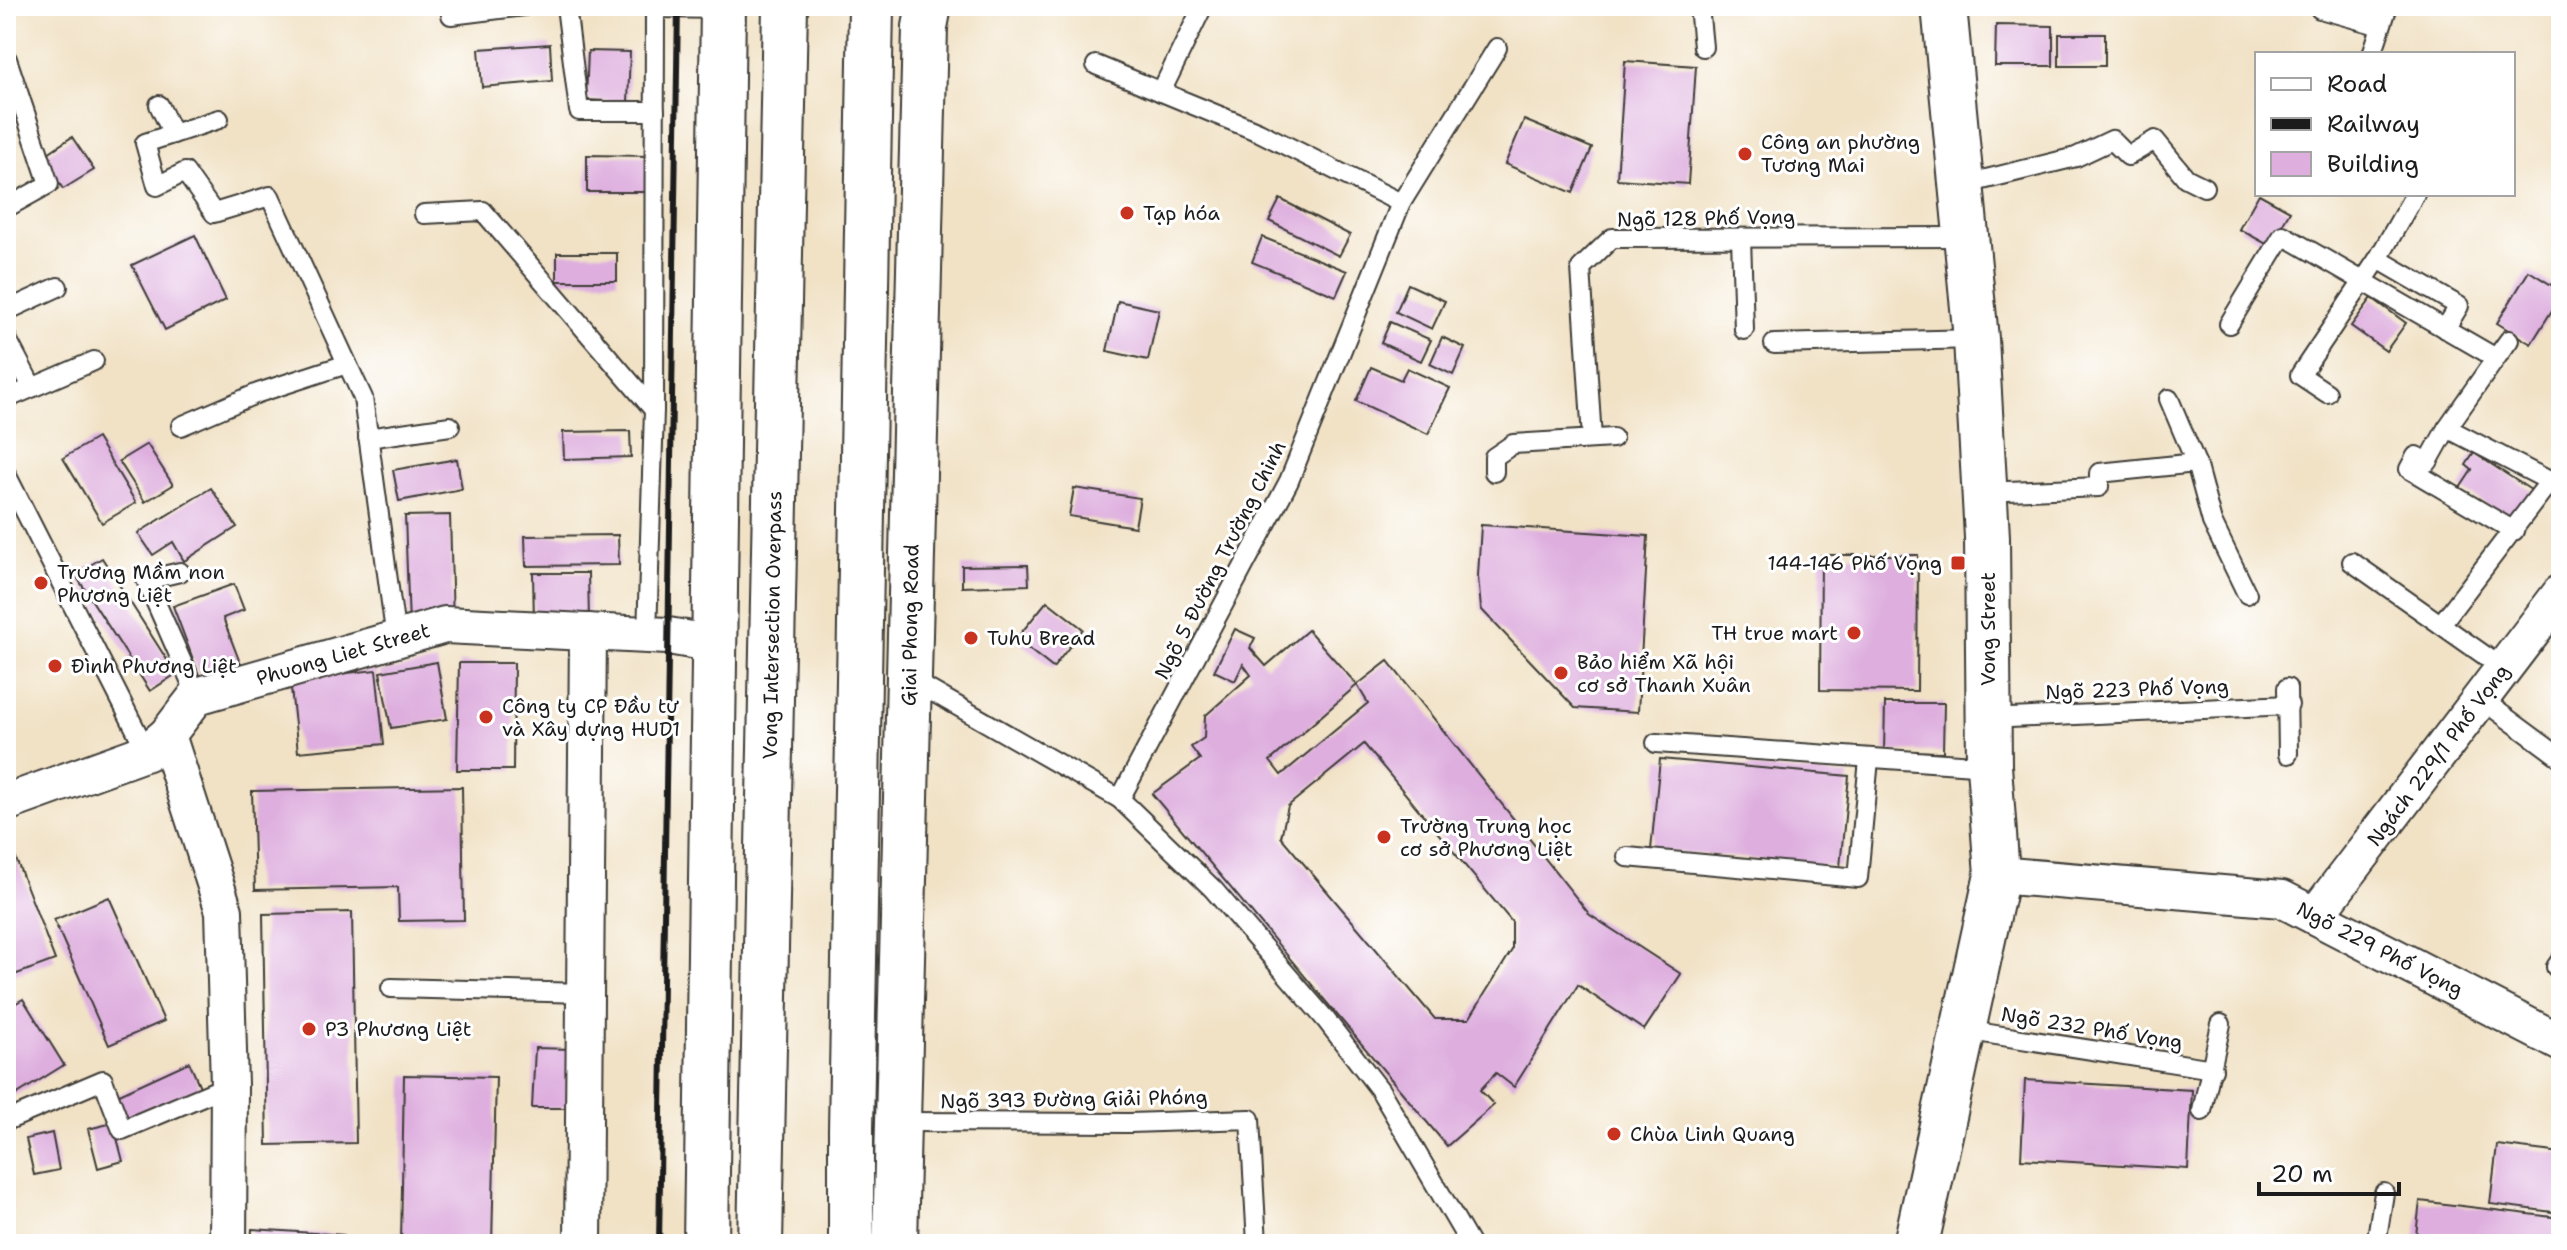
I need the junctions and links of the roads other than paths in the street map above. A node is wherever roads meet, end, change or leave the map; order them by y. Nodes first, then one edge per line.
1 (524, 6) edge
2 (566, 6) edge
3 (785, 6) edge
4 (871, 6) edge
5 (1203, 6) edge
6 (1699, 6) edge
7 (1944, 6) edge
8 (2388, 6) edge
9 (655, 7) edge
10 (723, 7) edge
11 (2320, 9) dead end
12 (931, 13) edge
13 (451, 15) dead end
14 (2381, 26) junction
15 (1703, 47) dead end
16 (1497, 48) dead end
17 (2373, 52) edge
18 (7, 59) edge
19 (1096, 65) dead end
20 (1161, 92) junction
21 (159, 105) dead end
22 (655, 111) junction
23 (219, 119) dead end
24 (173, 134) junction
25 (1962, 185) junction
26 (2204, 187) dead end
27 (2414, 196) edge
28 (1401, 203) junction
29 (6, 208) edge
30 (424, 214) dead end
31 (1967, 237) junction
32 (1741, 238) junction
33 (2378, 259) junction
34 (2363, 282) junction
35 (58, 287) dead end
36 (6, 311) edge
37 (2229, 324) dead end
38 (2445, 329) junction
39 (1744, 330) dead end
40 (6, 337) edge
41 (1976, 339) junction
42 (2509, 340) dead end
43 (1774, 344) dead end
44 (2496, 358) junction
45 (94, 361) dead end
46 (347, 364) junction
47 (32, 387) junction
48 (2327, 393) dead end
49 (6, 399) edge
50 (2169, 399) dead end
51 (654, 410) junction
52 (181, 426) dead end
53 (450, 426) dead end
54 (2447, 428) junction
55 (368, 438) junction
56 (1613, 438) dead end
57 (1592, 439) junction
58 (2196, 463) junction
59 (1494, 472) dead end
60 (6, 474) edge
61 (2556, 484) edge
62 (1984, 492) junction
63 (2514, 531) junction
64 (2352, 562) dead end
65 (180, 572) dead end
66 (2561, 593) edge
67 (2247, 594) dead end
68 (2441, 624) junction
69 (588, 632) junction
70 (647, 635) junction
71 (396, 639) junction
72 (715, 644) junction
73 (2504, 669) junction
74 (909, 678) junction
75 (197, 696) junction
76 (2481, 699) junction
77 (1988, 719) junction
78 (157, 743) junction
79 (1656, 743) dead end
80 (2288, 754) dead end
81 (2561, 758) edge
82 (1869, 759) junction
83 (1989, 766) junction
84 (1120, 799) junction
85 (6, 803) edge
86 (1627, 857) dead end
87 (1997, 875) junction
88 (2315, 916) junction
89 (391, 988) dead end
90 (585, 993) junction
91 (2221, 1024) dead end
92 (1964, 1030) junction
93 (2561, 1043) edge
94 (2213, 1069) junction
95 (229, 1085) junction
96 (2202, 1111) dead end
97 (6, 1121) edge
98 (898, 1122) junction
99 (2384, 1193) dead end
100 (228, 1244) edge
101 (583, 1244) edge
102 (706, 1244) edge
103 (760, 1244) edge
104 (851, 1244) edge
105 (895, 1244) edge
106 (1257, 1244) edge
107 (1470, 1244) edge
108 (1916, 1244) edge
109 (2376, 1244) edge

1 - 13 lane
2 - 22 lane
3 - 103 main road, Vong Intersection Overpass
4 - 104 main road
5 - 20 lane
6 - 15 lane
7 - 25 main road, Vong Street
8 - 14 lane
9 - 10 lane
9 - 22 lane
10 - 72 main road
11 - 14 lane
12 - 74 main road, Giai Phong Road
14 - 17 lane
16 - 28 lane, Ngõ 5 Đường Trường Chinh
18 - 29 lane
19 - 20 lane
20 - 28 lane
21 - 24 lane
22 - 51 lane
23 - 24 lane
24 - 46 lane
25 - 26 lane
25 - 31 main road, Vong Street
27 - 33 lane
28 - 84 lane, Ngõ 5 Đường Trường Chinh
30 - 51 lane
31 - 32 lane, Ngõ 128 Phố Vọng
31 - 41 main road, Vong Street
32 - 39 lane
32 - 57 lane, Ngõ 128 Phố Vọng
33 - 34 lane
33 - 38 lane
34 - 37 lane
34 - 38 lane
34 - 48 lane
35 - 36 lane
38 - 44 lane
40 - 47 lane
41 - 43 lane
41 - 62 main road, Vong Street
42 - 44 lane
44 - 54 lane
45 - 47 lane
46 - 52 lane
46 - 55 lane
47 - 49 lane
50 - 58 lane
51 - 70 lane
53 - 55 lane
54 - 61 lane
54 - 63 lane
55 - 71 lane
56 - 57 lane
57 - 59 lane
58 - 62 lane
58 - 67 lane
60 - 78 lane
61 - 63 lane
62 - 77 main road, Vong Street
63 - 68 lane
64 - 68 lane
65 - 75 lane
66 - 73 street, Ngách 229/1 Phố Vọng
68 - 73 lane
69 - 70 street, Phuong Liet Street
69 - 71 street, Phuong Liet Street
69 - 90 street
70 - 72 street, Phuong Liet Street
71 - 75 street, Phuong Liet Street
72 - 102 main road
73 - 76 street, Ngách 229/1 Phố Vọng
74 - 84 lane
74 - 98 main road, Giai Phong Road
75 - 78 street
76 - 81 lane
76 - 88 street, Ngách 229/1 Phố Vọng
77 - 80 lane, Ngõ 223 Phố Vọng
77 - 83 main road, Vong Street
78 - 85 street
78 - 95 street
79 - 82 lane
82 - 83 lane
82 - 86 lane
83 - 87 main road, Vong Street
84 - 107 lane
87 - 88 street, Ngõ 229 Phố Vọng
87 - 92 main road, Vong Street
88 - 93 street, Ngõ 229 Phố Vọng
89 - 90 lane
90 - 101 street
91 - 94 lane
92 - 94 lane, Ngõ 232 Phố Vọng
92 - 108 main road, Vong Street
94 - 96 lane
95 - 97 lane
95 - 100 street
98 - 105 main road, Giai Phong Road
98 - 106 lane, Ngõ 393 Đường Giải Phóng
99 - 109 lane

